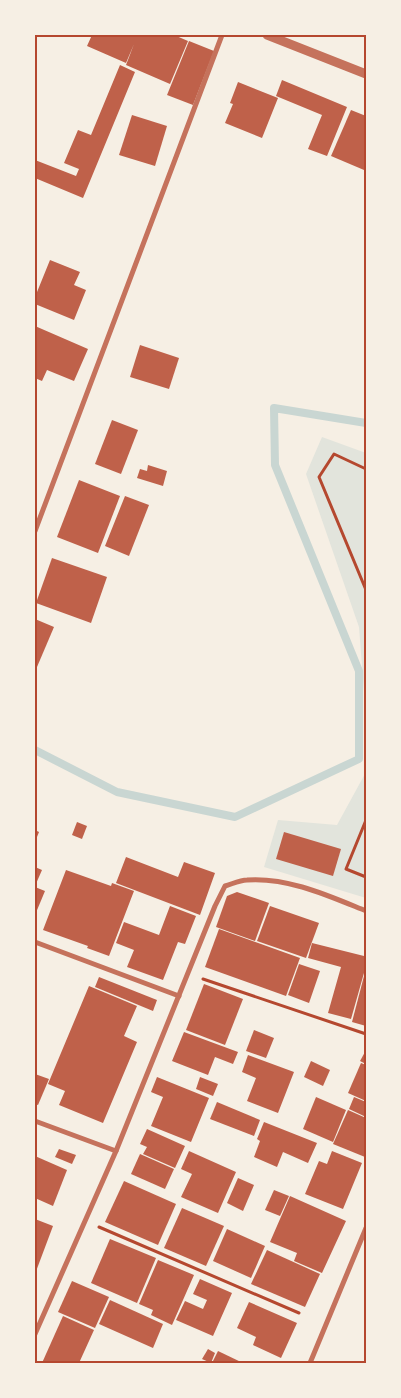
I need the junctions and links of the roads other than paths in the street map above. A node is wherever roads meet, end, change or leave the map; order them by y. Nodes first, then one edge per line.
1 (222, 35) edge
2 (267, 35) edge
3 (366, 74) edge
4 (35, 531) edge
5 (366, 911) edge
6 (35, 942) edge
7 (179, 996) junction
8 (35, 1121) edge
9 (116, 1151) junction
10 (366, 1228) edge
11 (35, 1334) edge
12 (310, 1363) edge

1 - 4 street
2 - 3 street
5 - 7 street
6 - 7 street
7 - 9 street
8 - 9 street
9 - 11 street
10 - 12 street

